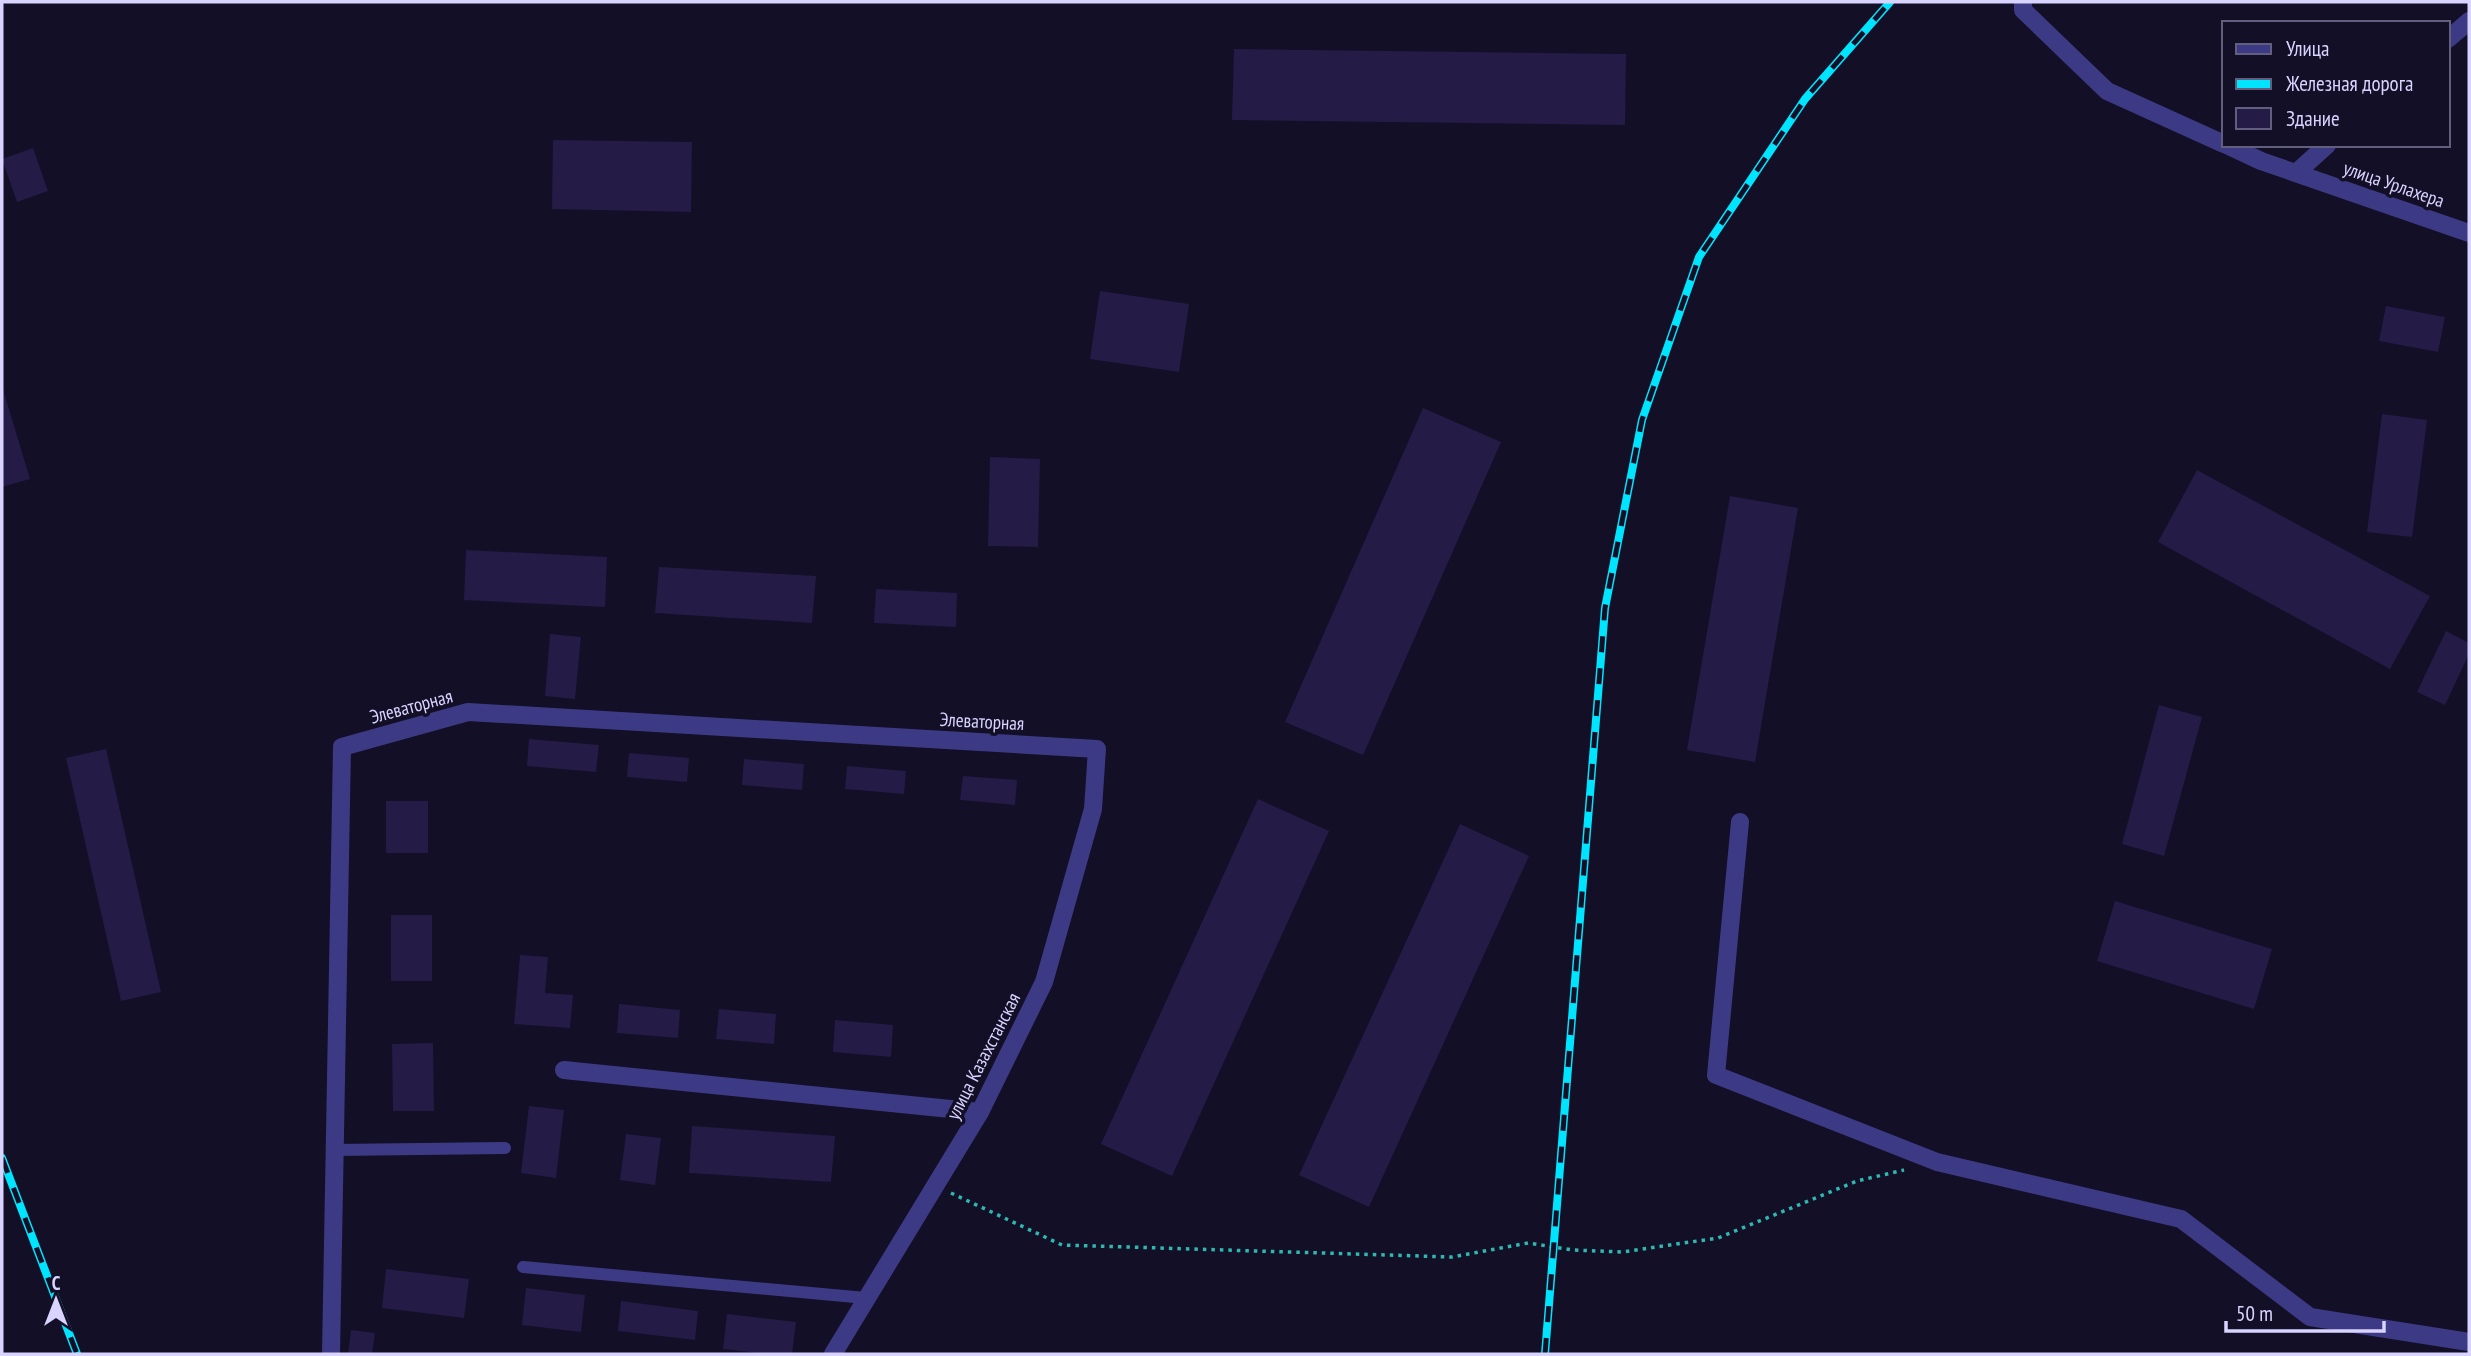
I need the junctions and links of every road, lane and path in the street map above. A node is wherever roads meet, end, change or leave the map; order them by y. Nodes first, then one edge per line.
1 (2023, 2) edge
2 (2469, 21) edge
3 (2450, 37) edge
4 (2222, 143) edge
5 (2230, 147) edge
6 (2325, 147) edge
7 (2296, 173) junction
8 (2469, 233) edge
9 (1097, 749) joint
10 (1740, 822) dead end
11 (564, 1070) dead end
12 (980, 1112) junction
13 (505, 1148) dead end
14 (335, 1150) junction
15 (1937, 1162) junction
16 (936, 1185) junction
17 (523, 1267) dead end
18 (866, 1298) junction
19 (2469, 1342) edge
20 (331, 1354) edge
21 (833, 1354) edge

1 - 4 street, улица Урлахера
2 - 3 street
5 - 7 street, улица Урлахера
6 - 7 street
7 - 8 street, улица Урлахера
9 - 12 street, улица Казахстанская
9 - 14 street, Элеваторная
10 - 15 street
11 - 12 street
12 - 16 street, улица Казахстанская
13 - 14 lane
14 - 20 street, Элеваторная
15 - 16 path
15 - 19 street
16 - 18 street, улица Казахстанская
17 - 18 lane
18 - 21 street, улица Казахстанская

